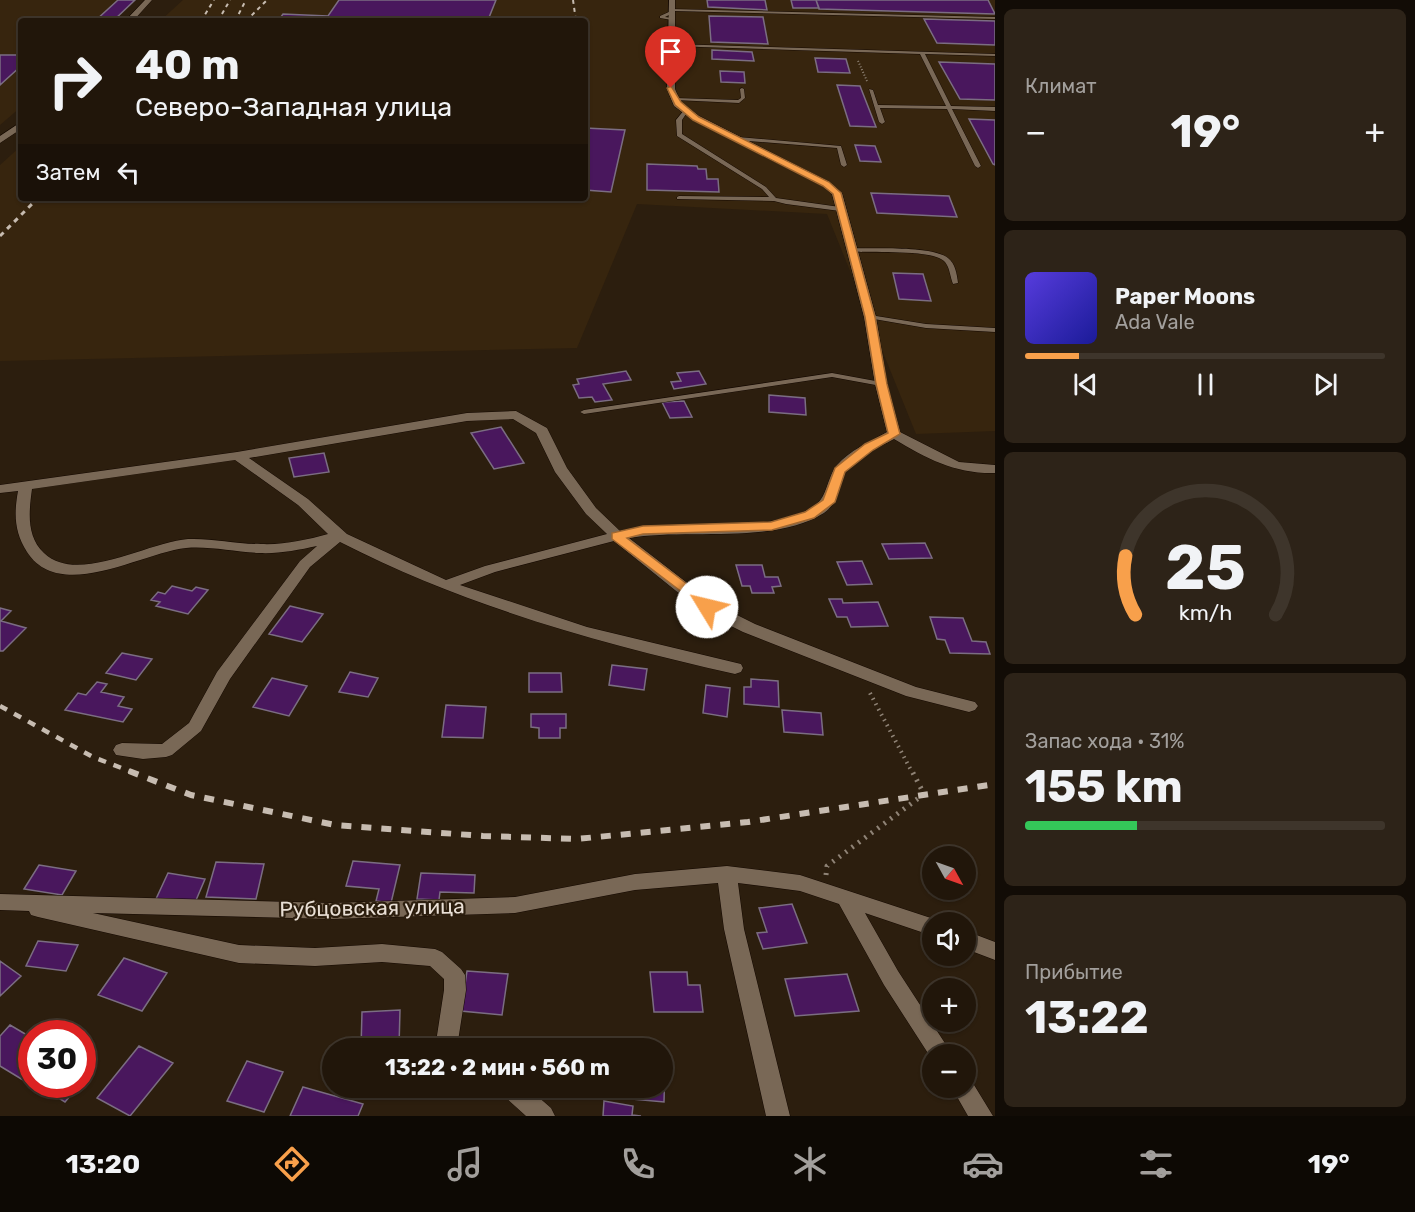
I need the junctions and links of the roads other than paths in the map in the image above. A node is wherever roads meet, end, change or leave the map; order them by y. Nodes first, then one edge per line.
1 (149, 0) edge
2 (672, 0) edge
3 (698, 0) edge
4 (699, 10) junction
5 (671, 14) junction
6 (132, 18) edge
7 (995, 18) edge
8 (671, 45) junction
9 (922, 53) junction
10 (995, 55) edge
11 (742, 89) dead end
12 (871, 90) road end
13 (675, 99) junction
14 (876, 106) junction
15 (949, 108) junction
16 (995, 110) edge
17 (685, 111) junction
18 (882, 122) dead end
19 (18, 127) edge
20 (0, 140) edge
21 (738, 140) junction
22 (844, 165) dead end
23 (978, 166) dead end
24 (679, 198) dead end
25 (774, 199) junction
26 (840, 209) junction
27 (850, 250) junction
28 (955, 283) dead end
29 (870, 317) junction
30 (995, 330) edge
31 (881, 384) junction
32 (584, 412) dead end
33 (894, 434) junction
34 (237, 456) junction
35 (995, 469) edge
36 (25, 487) junction
37 (0, 489) edge
38 (339, 535) junction
39 (617, 536) junction
40 (446, 585) junction
41 (735, 668) dead end
42 (969, 706) dead end
43 (122, 750) dead end
44 (727, 874) junction
45 (847, 900) junction
46 (8, 903) edge
47 (922, 924) edge
48 (976, 944) edge
49 (995, 951) edge
50 (448, 1038) edge
51 (934, 1044) edge
52 (523, 1098) edge
53 (969, 1098) edge
54 (543, 1116) edge
55 (778, 1116) edge
56 (981, 1116) edge

1 - 6 street
2 - 5 street
3 - 4 lane
4 - 5 lane
4 - 7 lane
5 - 8 street
8 - 9 lane
8 - 13 street
9 - 10 lane
9 - 15 lane
11 - 13 lane
12 - 14 lane
13 - 17 street
14 - 15 lane
14 - 18 lane
15 - 16 lane
15 - 23 lane
17 - 21 street
17 - 25 lane
19 - 20 street
21 - 22 lane
21 - 26 street
24 - 25 lane
25 - 26 lane
26 - 27 street
27 - 28 lane
27 - 29 street
29 - 30 lane
29 - 31 street
31 - 32 lane
31 - 33 street
33 - 35 street
33 - 39 street
34 - 36 street
34 - 38 street
34 - 39 street
36 - 37 street
36 - 38 street
38 - 40 street
38 - 43 street
39 - 40 street
39 - 42 street
40 - 41 street
44 - 45 street, Рубцовская улица
44 - 46 street, Рубцовская улица
44 - 55 street
45 - 47 street, Рубцовская улица
45 - 51 street
46 - 50 street, Рубцовская улица
48 - 49 street
52 - 54 street
53 - 56 street

